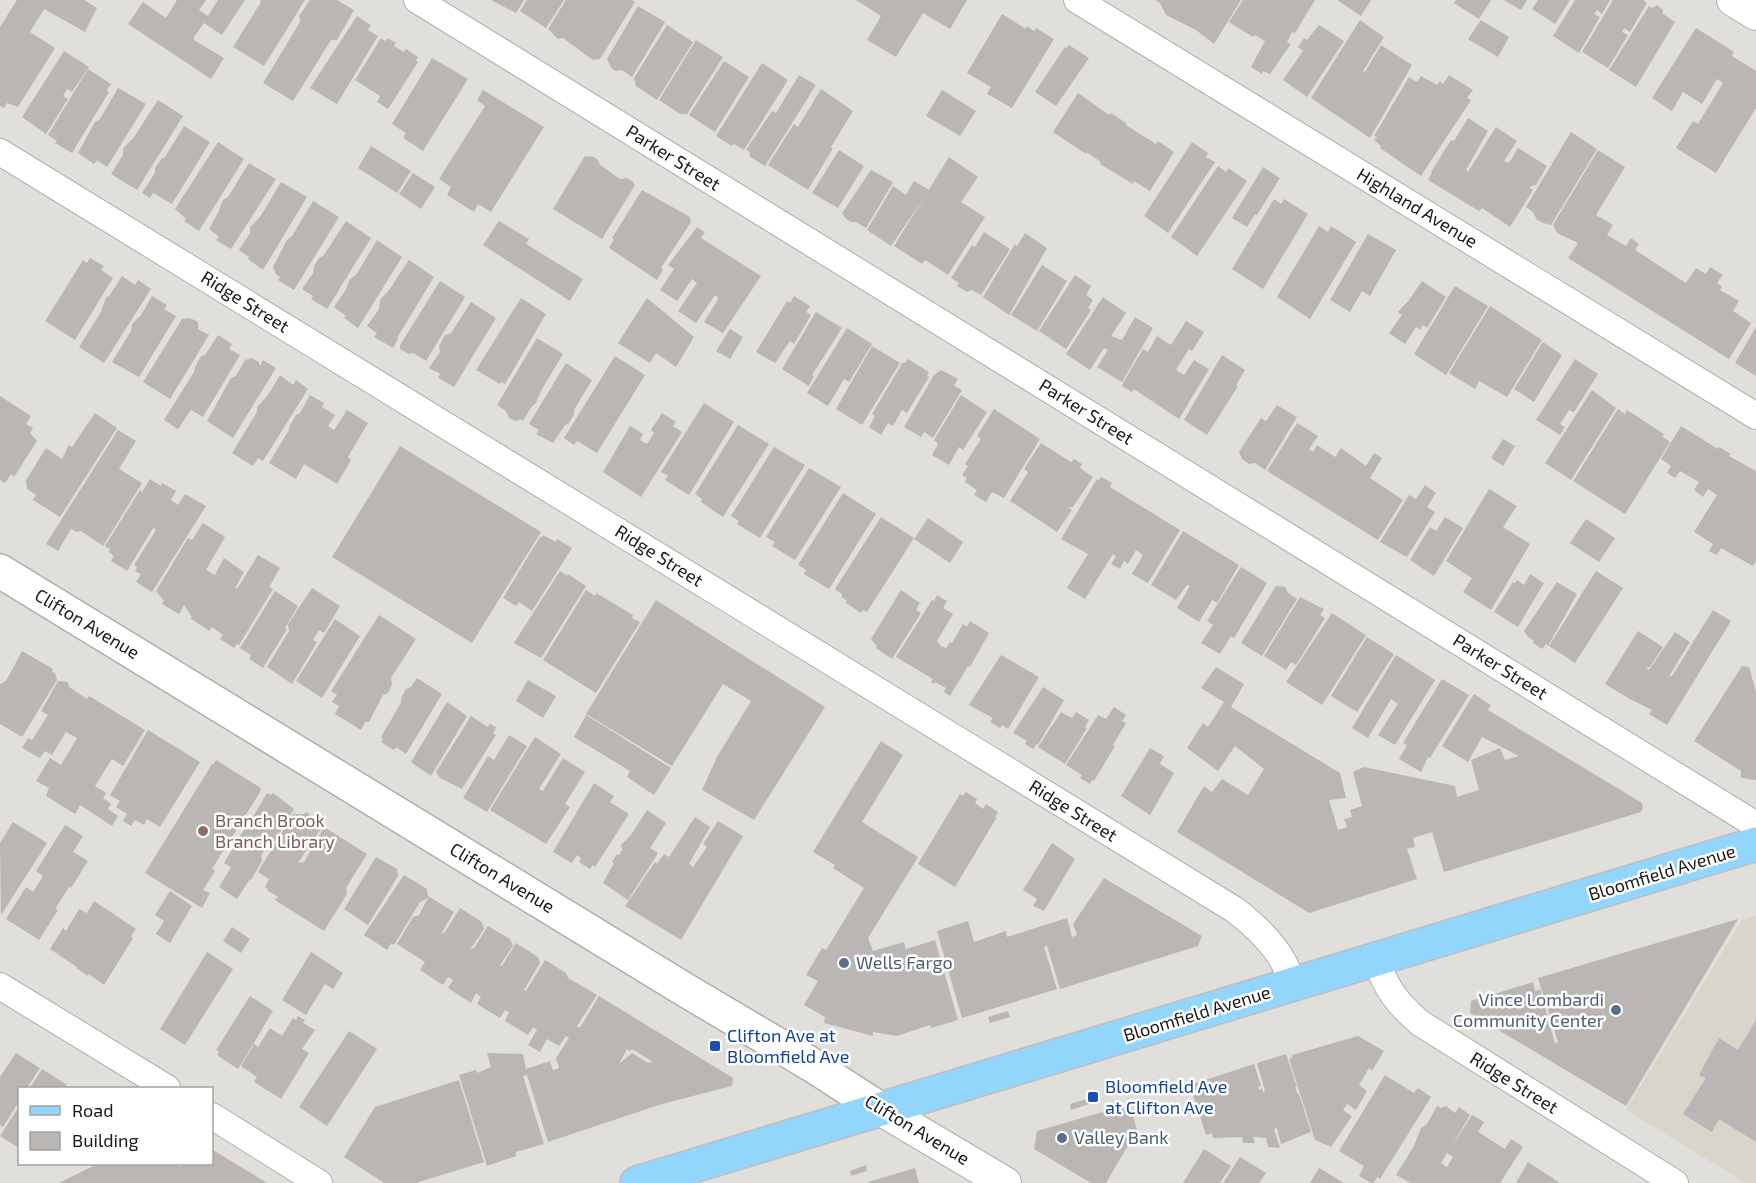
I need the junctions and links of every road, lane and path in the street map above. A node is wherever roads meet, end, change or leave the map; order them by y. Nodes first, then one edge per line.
1 (417, 0) edge
2 (1077, 0) edge
3 (1733, 0) edge
4 (1756, 14) edge
5 (0, 152) edge
6 (1756, 416) edge
7 (0, 570) edge
8 (1756, 825) edge
9 (1756, 844) edge
10 (1377, 960) junction
11 (0, 986) edge
12 (1291, 986) junction
13 (164, 1087) edge
14 (880, 1109) junction
15 (213, 1117) edge
16 (319, 1183) edge
17 (637, 1183) edge
18 (1005, 1183) edge
19 (1675, 1183) edge

1 - 8 street, Parker Street
2 - 6 street, Highland Avenue
3 - 4 street
5 - 12 street, Ridge Street
7 - 14 main road, Clifton Avenue
9 - 10 main road, Bloomfield Avenue
10 - 12 main road, Bloomfield Avenue
10 - 19 street, Ridge Street
11 - 13 street
12 - 14 main road, Bloomfield Avenue
14 - 17 main road, Bloomfield Avenue
14 - 18 street, Clifton Avenue
15 - 16 street

